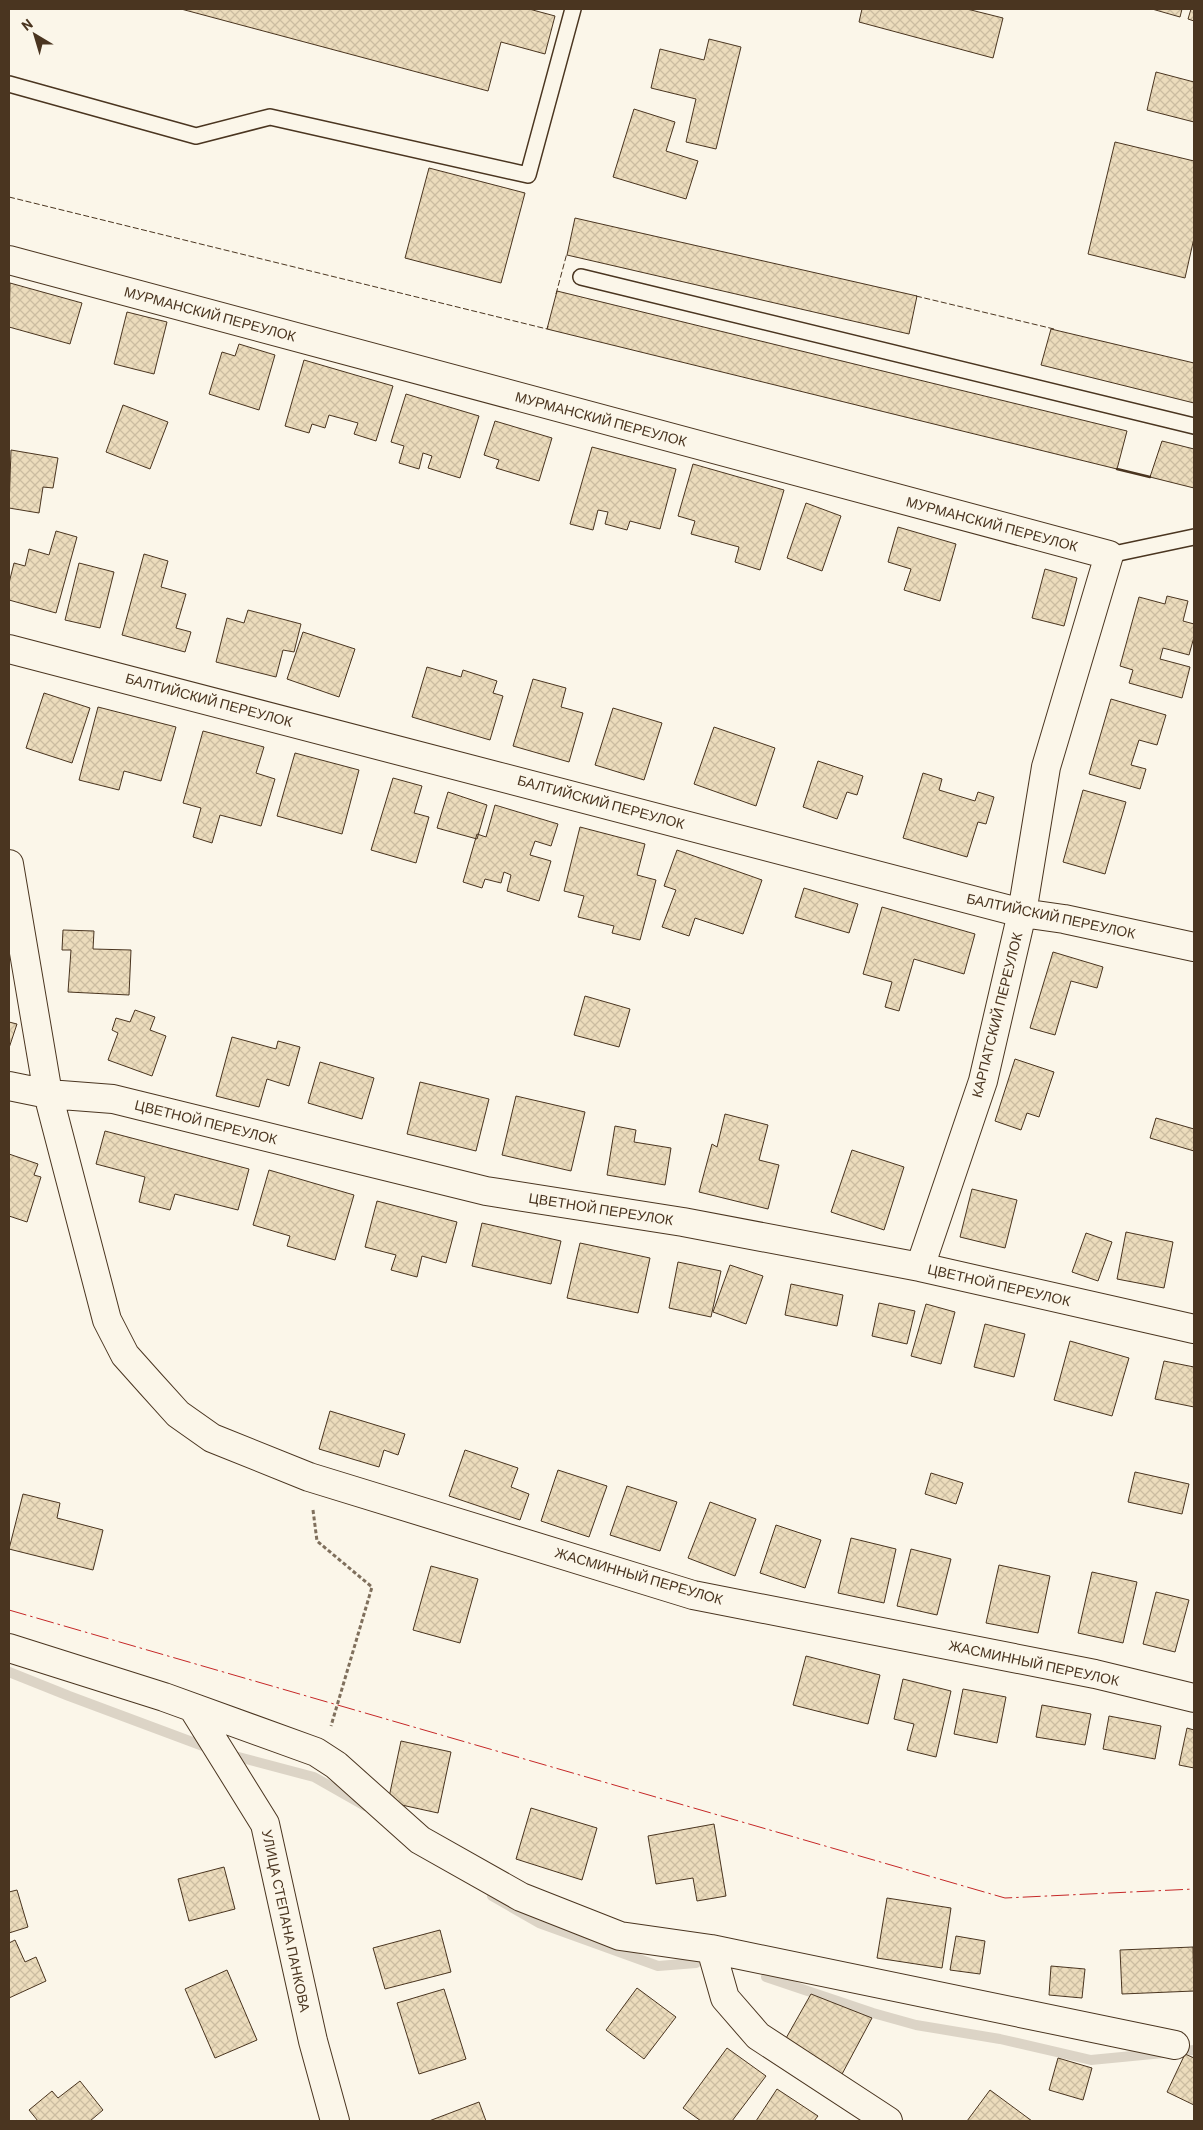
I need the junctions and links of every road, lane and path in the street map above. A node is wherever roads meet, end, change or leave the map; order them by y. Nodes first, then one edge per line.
1 (573, 9) edge
2 (9, 84) edge
3 (9, 260) edge
4 (581, 277) dead end
5 (1194, 426) edge
6 (1194, 537) edge
7 (1109, 555) junction
8 (9, 649) edge
9 (9, 864) edge
10 (1022, 913) junction
11 (1194, 947) edge
12 (9, 1086) edge
13 (48, 1094) junction
14 (920, 1267) junction
15 (1194, 1329) edge
16 (309, 1477) junction
17 (9, 1648) edge
18 (1194, 1698) edge
19 (199, 1717) junction
20 (330, 1731) dead end
21 (711, 1949) junction
22 (1175, 2045) dead end
23 (335, 2121) edge
24 (888, 2121) edge

1 - 2 lane
3 - 7 street, МУРМАНСКИЙ ПЕРЕУЛОК
4 - 5 lane
6 - 7 lane, МУРМАНСКИЙ ПЕРЕУЛОК
7 - 10 street, КАРПАТСКИЙ ПЕРЕУЛОК
8 - 10 street, БАЛТИЙСКИЙ ПЕРЕУЛОК
9 - 13 street, ЖАСМИННЫЙ ПЕРЕУЛОК
10 - 11 street, БАЛТИЙСКИЙ ПЕРЕУЛОК
10 - 14 street, КАРПАТСКИЙ ПЕРЕУЛОК
12 - 13 street, ЦВЕТНОЙ ПЕРЕУЛОК
13 - 14 street, ЦВЕТНОЙ ПЕРЕУЛОК
13 - 16 street, ЖАСМИННЫЙ ПЕРЕУЛОК
14 - 15 street, ЦВЕТНОЙ ПЕРЕУЛОК
16 - 18 street, ЖАСМИННЫЙ ПЕРЕУЛОК
16 - 20 path
17 - 19 street
19 - 21 street
19 - 23 street, УЛИЦА СТЕПАНА ПАНКОВА
21 - 22 street
21 - 24 street

